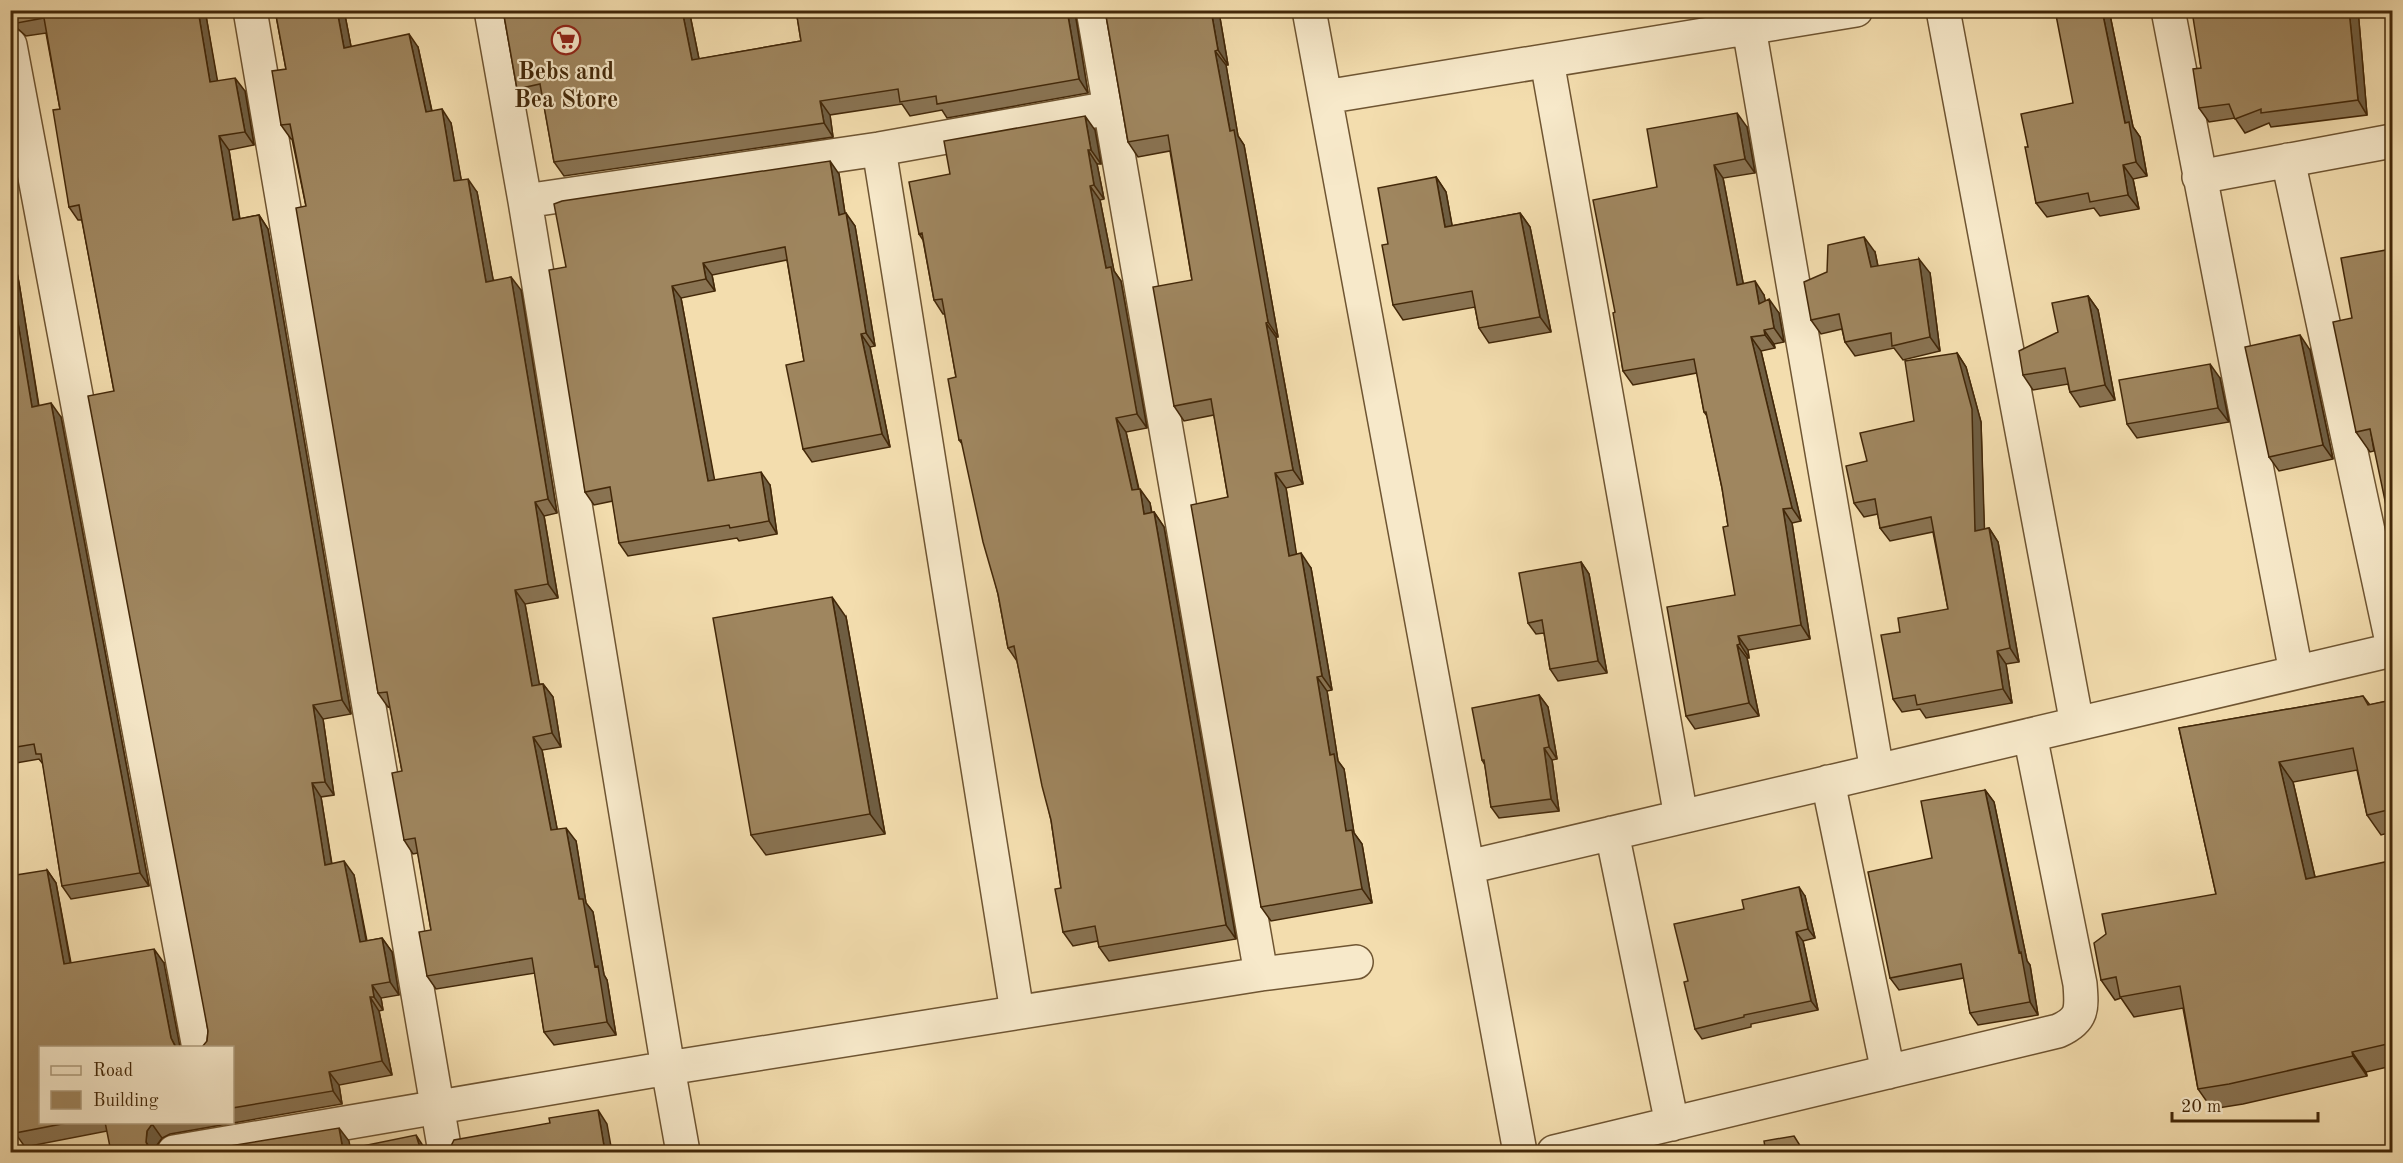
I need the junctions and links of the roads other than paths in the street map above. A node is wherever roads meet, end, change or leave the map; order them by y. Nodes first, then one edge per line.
1 (250, 10) edge
2 (491, 10) edge
3 (1093, 10) edge
4 (1310, 10) edge
5 (1856, 10) edge
6 (1943, 10) edge
7 (2168, 10) edge
8 (1749, 27) junction
9 (10, 45) edge
10 (1547, 61) junction
11 (1325, 97) junction
12 (1110, 108) junction
13 (2392, 141) edge
14 (879, 149) junction
15 (2288, 160) junction
16 (2199, 177) junction
17 (525, 201) junction
18 (2392, 642) edge
19 (2392, 650) edge
20 (2296, 672) junction
21 (2077, 724) junction
22 (2030, 735) junction
23 (1877, 771) junction
24 (1827, 783) junction
25 (1681, 816) junction
26 (1612, 833) junction
27 (1468, 867) junction
28 (1356, 962) dead end
29 (1261, 974) junction
30 (1017, 1012) junction
31 (199, 1046) edge
32 (668, 1068) junction
33 (1888, 1072) junction
34 (437, 1107) junction
35 (1672, 1124) junction
36 (217, 1140) edge
37 (174, 1152) edge
38 (445, 1152) edge
39 (683, 1152) edge
40 (1520, 1152) edge
41 (1554, 1152) edge

1 - 34 street
2 - 17 street
3 - 12 street
4 - 11 street
5 - 8 street
6 - 21 street
7 - 16 street
8 - 10 street
8 - 23 street
9 - 31 street
10 - 11 street
10 - 25 street
11 - 27 street
12 - 14 street
12 - 29 street
13 - 15 street
14 - 17 street
14 - 30 street
15 - 16 street
15 - 18 street
16 - 20 street
17 - 32 street
19 - 20 street
20 - 21 street
21 - 22 street
22 - 23 street
22 - 33 street
23 - 24 street
24 - 25 street
24 - 33 street
25 - 26 street
26 - 27 street
26 - 35 street
27 - 40 street
28 - 29 street
29 - 30 street
30 - 32 street
32 - 34 street
32 - 39 street
33 - 35 street
34 - 36 street
34 - 38 street
35 - 41 street
36 - 37 street

